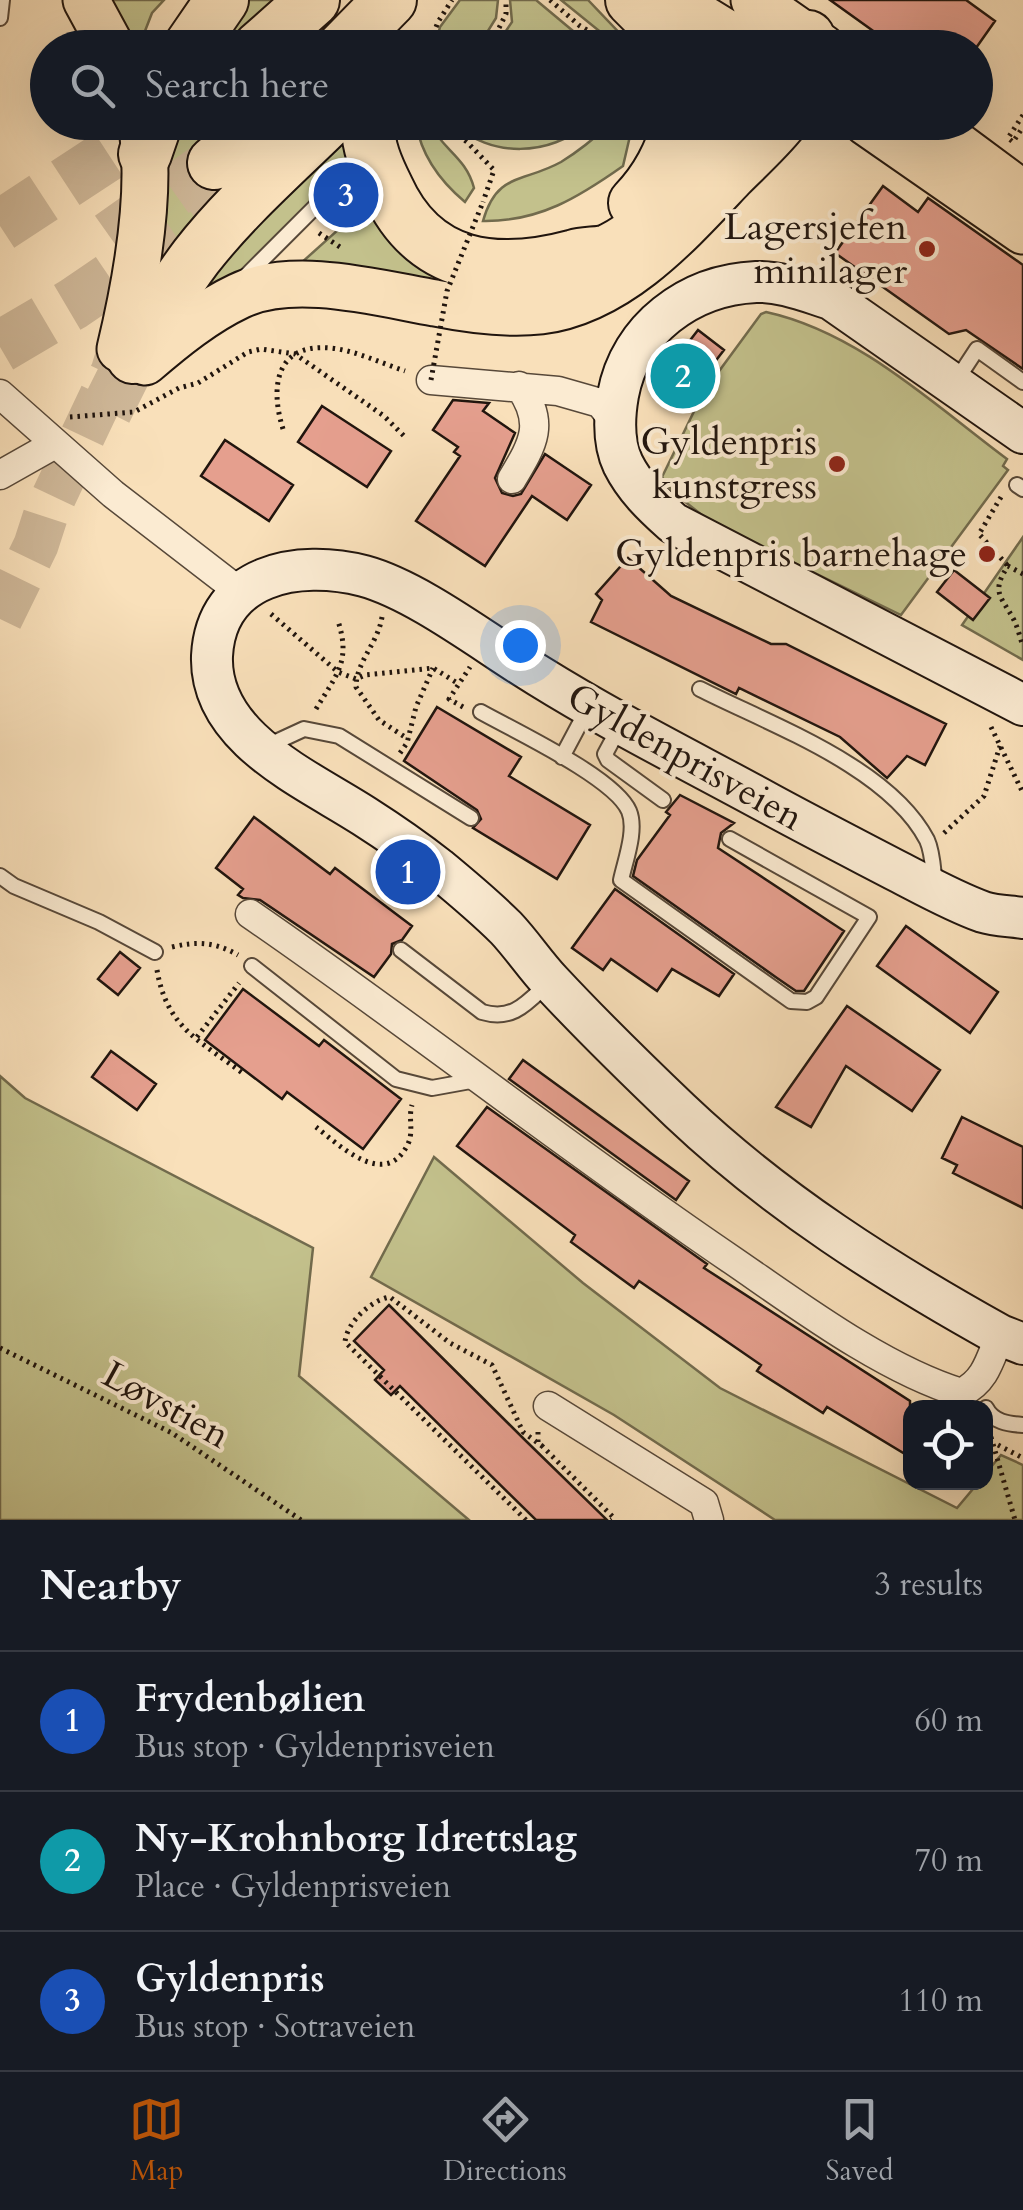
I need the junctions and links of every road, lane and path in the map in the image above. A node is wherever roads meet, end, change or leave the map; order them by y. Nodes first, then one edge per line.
1 (2, 0) edge
2 (86, 0) edge
3 (222, 0) edge
4 (314, 0) edge
5 (390, 0) edge
6 (452, 0) edge
7 (506, 0) edge
8 (550, 0) edge
9 (672, 0) edge
10 (754, 0) edge
11 (0, 18) edge
12 (102, 30) edge
13 (201, 30) edge
14 (280, 30) edge
15 (360, 30) edge
16 (427, 30) edge
17 (498, 30) edge
18 (597, 30) edge
19 (721, 30) edge
20 (787, 30) edge
21 (1023, 115) edge
22 (1023, 127) edge
23 (1023, 138) edge
24 (146, 140) edge
25 (240, 140) edge
26 (308, 140) edge
27 (365, 140) edge
28 (370, 140) edge
29 (464, 140) edge
30 (673, 140) edge
31 (722, 140) edge
32 (768, 140) edge
33 (892, 140) edge
34 (950, 140) edge
35 (1018, 146) dead end
36 (214, 162) tunnel mouth
37 (1023, 194) edge
38 (314, 230) dead end
39 (1023, 231) edge
40 (466, 232) dead end
41 (480, 236) dead end
42 (351, 254) dead end
43 (579, 254) junction
44 (196, 322) junction
45 (295, 354) junction
46 (133, 356) junction
47 (431, 380) junction
48 (1023, 382) edge
49 (520, 386) junction
50 (953, 386) junction
51 (0, 394) edge
52 (614, 420) junction
53 (283, 428) dead end
54 (1023, 433) edge
55 (406, 438) dead end
56 (54, 444) junction
57 (0, 474) edge
58 (512, 479) dead end
59 (1015, 489) edge
60 (1008, 566) junction
61 (1023, 574) edge
62 (240, 592) junction
63 (384, 606) dead end
64 (338, 620) dead end
65 (1023, 646) edge
66 (476, 658) dead end
67 (433, 668) junction
68 (338, 672) junction
69 (356, 679) junction
70 (458, 684) junction
71 (984, 686) junction
72 (700, 689) dead end
73 (318, 705) dead end
74 (1023, 706) edge
75 (481, 712) joint
76 (606, 714) junction
77 (1000, 746) junction
78 (259, 747) junction
79 (562, 758) junction
80 (1023, 793) edge
81 (663, 800) dead end
82 (471, 818) dead end
83 (730, 839) dead end
84 (928, 843) junction
85 (0, 876) edge
86 (936, 891) junction
87 (250, 914) dead end
88 (1023, 918) edge
89 (401, 950) dead end
90 (155, 952) junction
91 (252, 966) joint
92 (550, 981) junction
93 (233, 990) dead end
94 (197, 1038) junction
95 (245, 1075) dead end
96 (476, 1080) junction
97 (425, 1086) junction
98 (316, 1127) dead end
99 (1012, 1339) edge
100 (0, 1348) edge
101 (982, 1400) edge
102 (548, 1406) joint
103 (993, 1418) edge
104 (1023, 1425) edge
105 (542, 1446) junction
106 (1023, 1458) edge
107 (301, 1520) edge
108 (526, 1520) edge
109 (611, 1520) edge
110 (709, 1520) edge
111 (1015, 1520) edge

1 - 11 lane
2 - 12 main road
3 - 13 highway
4 - 14 highway
5 - 15 highway
6 - 16 path
7 - 17 path
8 - 18 path
9 - 19 main road
10 - 20 main road
21 - 22 path
23 - 35 path
24 - 46 main road
25 - 36 highway
26 - 46 highway
27 - 44 lane
28 - 43 highway
29 - 47 path, bridge
30 - 43 highway
31 - 43 highway
32 - 44 main road
33 - 39 main road
34 - 37 main road
38 - 42 path
40 - 41 path
44 - 46 main road
45 - 47 path
45 - 53 path
45 - 55 path
47 - 49 street
48 - 50 lane
49 - 52 street
49 - 58 street
50 - 52 street
50 - 54 street
51 - 56 street
52 - 71 street
56 - 57 street
56 - 62 street
59 - 60 path
60 - 61 path
60 - 65 path
62 - 68 path
62 - 76 street, Gyldenprisveien
62 - 78 street
63 - 69 path
64 - 68 path
66 - 70 path
67 - 69 path
67 - 69 path
67 - 70 path
68 - 69 path
68 - 73 path
70 - 75 path
71 - 74 street
71 - 77 path
72 - 84 lane
75 - 79 lane
76 - 79 lane
76 - 81 lane
76 - 86 street, Gyldenprisveien
77 - 80 path
77 - 84 path
78 - 82 lane
78 - 92 street
79 - 83 lane
84 - 86 lane
85 - 90 lane
86 - 88 street, Gyldenprisveien
87 - 96 street
89 - 92 lane
90 - 91 path
90 - 94 path
91 - 97 lane
92 - 99 street
93 - 94 path
94 - 95 path
96 - 97 lane
96 - 101 street
97 - 98 path
99 - 101 street
100 - 107 path, Løvstien
102 - 105 path
102 - 110 street
103 - 104 lane
105 - 108 path
105 - 109 path
106 - 111 path

